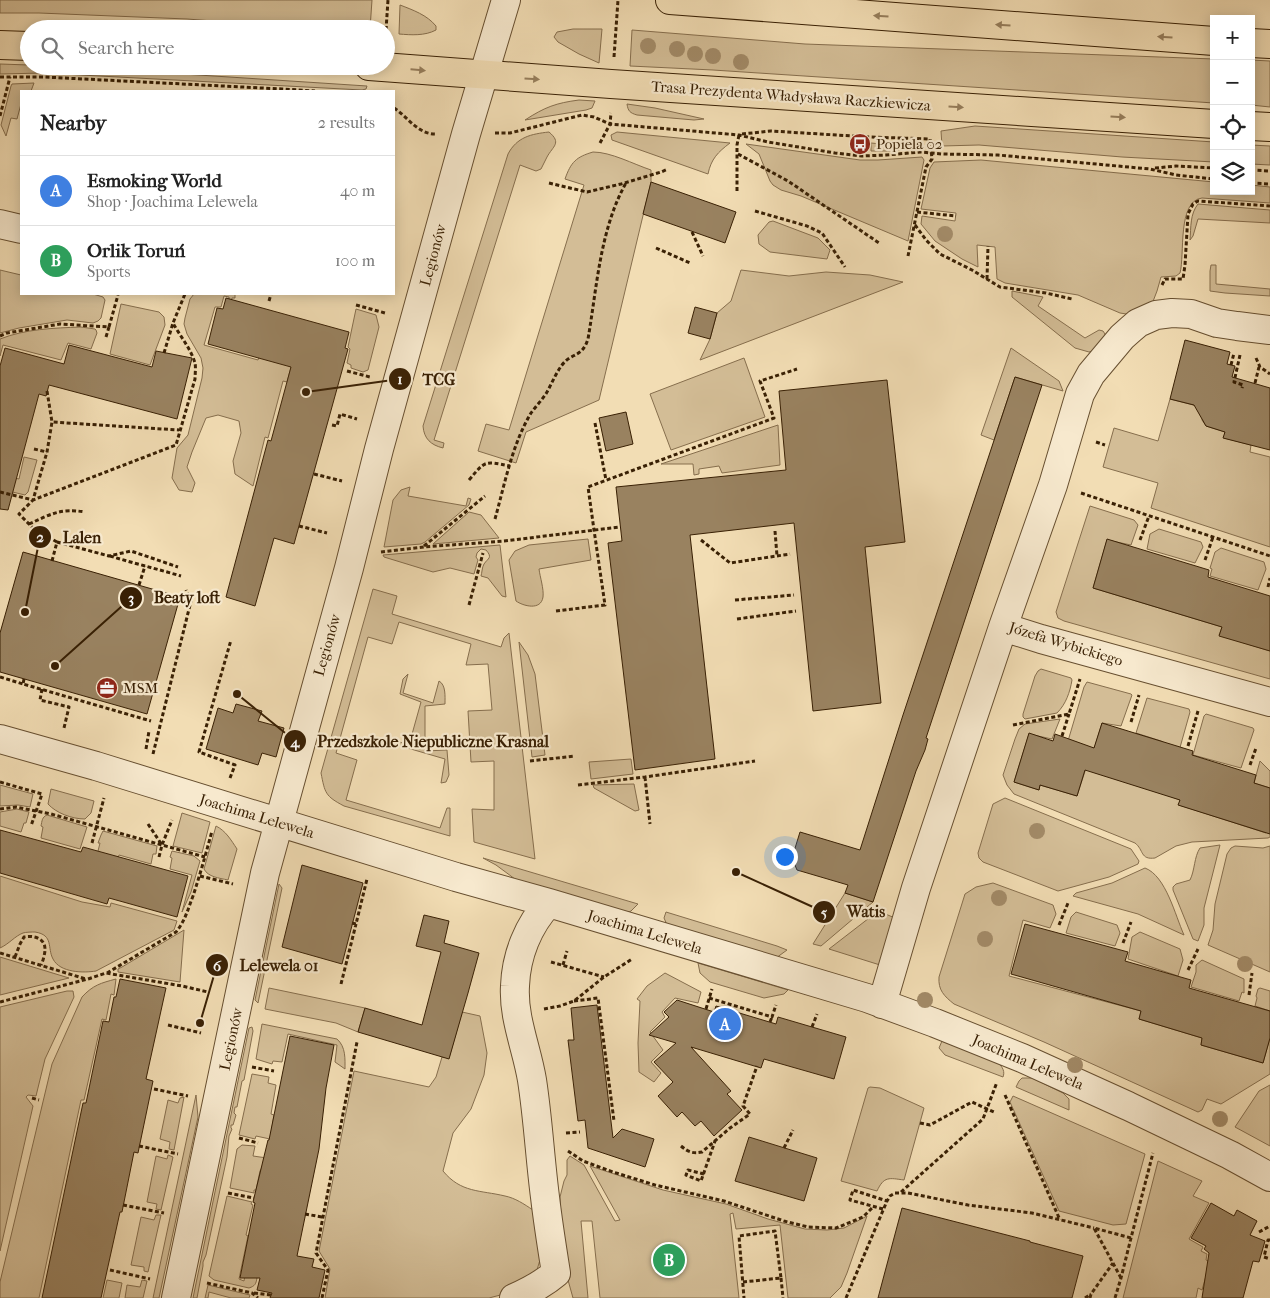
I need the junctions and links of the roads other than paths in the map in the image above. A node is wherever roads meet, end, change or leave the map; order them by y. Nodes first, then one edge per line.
1 (506, 0) edge
2 (670, 0) edge
3 (1210, 41) edge
4 (1255, 43) edge
5 (1270, 44) edge
6 (0, 45) edge
7 (20, 46) edge
8 (395, 68) edge
9 (483, 75) junction
10 (1210, 124) edge
11 (1255, 126) edge
12 (1270, 127) edge
13 (0, 224) edge
14 (20, 229) edge
15 (1270, 330) edge
16 (1003, 627) junction
17 (1270, 702) edge
18 (0, 740) edge
19 (279, 822) junction
20 (549, 903) junction
21 (882, 1004) junction
22 (1270, 1178) edge
23 (176, 1298) edge
24 (514, 1298) edge

1 - 9 street, Legionów
3 -> 2 main road
4 - 5 main road
6 - 7 main road
8 -> 9 main road, Trasa Prezydenta Władysława Raczkiewicza
9 -> 10 main road, Trasa Prezydenta Władysława Raczkiewicza
9 - 19 street, Legionów
11 - 12 main road
13 - 14 street
15 - 16 street, Józefa Wybickiego
16 - 17 street, Józefa Wybickiego
16 - 21 street
18 - 19 street, Joachima Lelewela
19 - 20 street, Joachima Lelewela
19 - 23 street, Legionów
20 - 21 street, Joachima Lelewela
20 - 24 street
21 - 22 street, Joachima Lelewela

